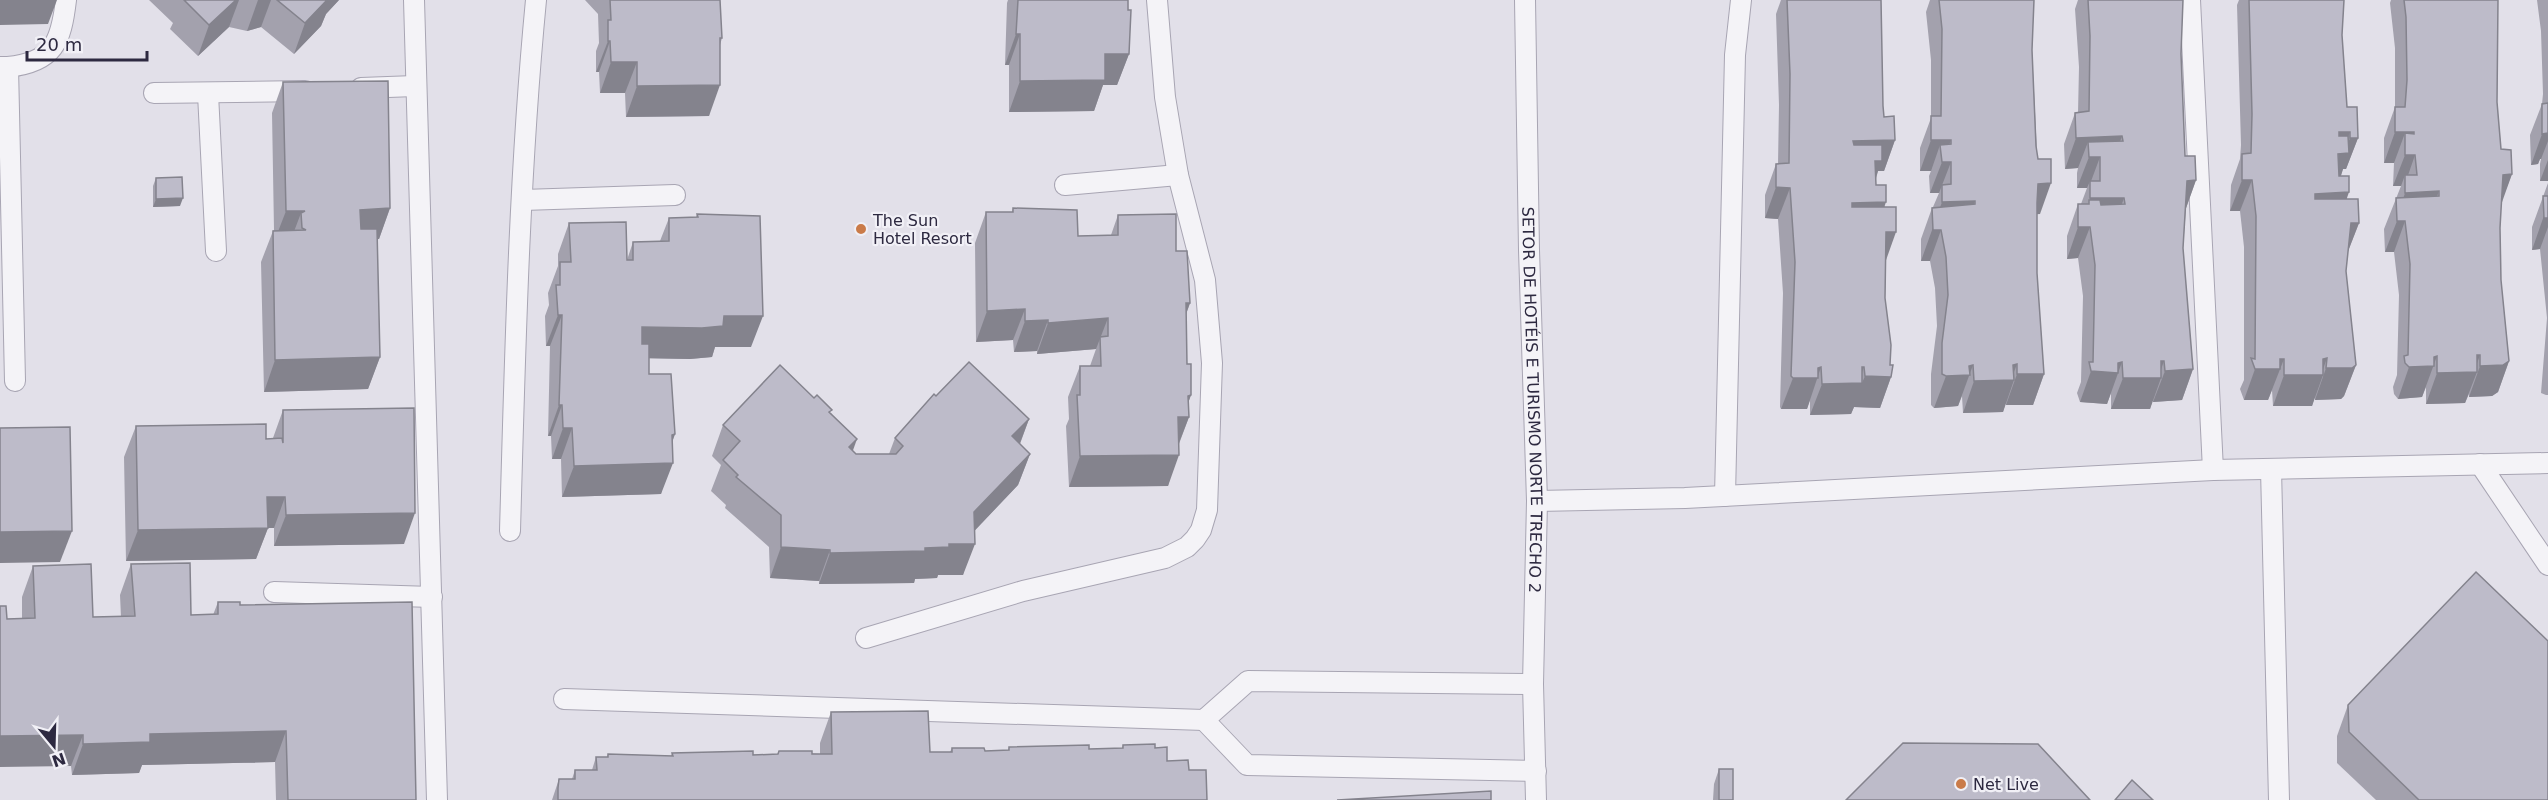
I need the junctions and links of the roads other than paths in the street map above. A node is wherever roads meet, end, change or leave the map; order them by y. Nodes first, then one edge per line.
1 (66, 0) edge
2 (414, 0) edge
3 (536, 0) edge
4 (1157, 0) edge
5 (1525, 0) edge
6 (1741, 0) edge
7 (2190, 0) edge
8 (4, 67) edge
9 (415, 86) junction
10 (346, 89) edge
11 (323, 90) edge
12 (154, 93) dead end
13 (208, 94) junction
14 (1178, 175) junction
15 (1065, 185) dead end
16 (675, 195) dead end
17 (523, 200) junction
18 (216, 250) dead end
19 (15, 381) dead end
20 (2548, 463) edge
21 (2480, 465) junction
22 (2271, 469) junction
23 (2213, 470) junction
24 (1725, 496) junction
25 (1537, 501) junction
26 (510, 531) dead end
27 (2548, 564) edge
28 (274, 592) dead end
29 (432, 597) junction
30 (866, 638) dead end
31 (1533, 684) junction
32 (564, 699) dead end
33 (1204, 720) junction
34 (1536, 771) junction
35 (437, 800) edge
36 (1536, 800) edge
37 (2278, 800) edge

1 - 8 lane
2 - 9 lane
3 - 17 lane
4 - 14 lane
5 - 25 lane, SETOR DE HOTÉIS E TURISMO NORTE TRECHO 2
6 - 24 lane
7 - 23 lane
8 - 19 lane
9 - 10 lane
9 - 29 lane
11 - 13 lane
12 - 13 lane
13 - 18 lane
14 - 15 lane
14 - 30 lane
16 - 17 lane
17 - 26 lane
20 - 21 lane
21 - 22 lane
21 - 27 lane
22 - 23 lane
22 - 37 lane
23 - 24 lane
24 - 25 lane
25 - 31 lane, SETOR DE HOTÉIS E TURISMO NORTE TRECHO 2
28 - 29 lane
29 - 35 lane
31 - 33 lane
31 - 34 lane, SETOR DE HOTÉIS E TURISMO NORTE TRECHO 2
32 - 33 lane
33 - 34 lane
34 - 36 lane, SETOR DE HOTÉIS E TURISMO NORTE TRECHO 2

